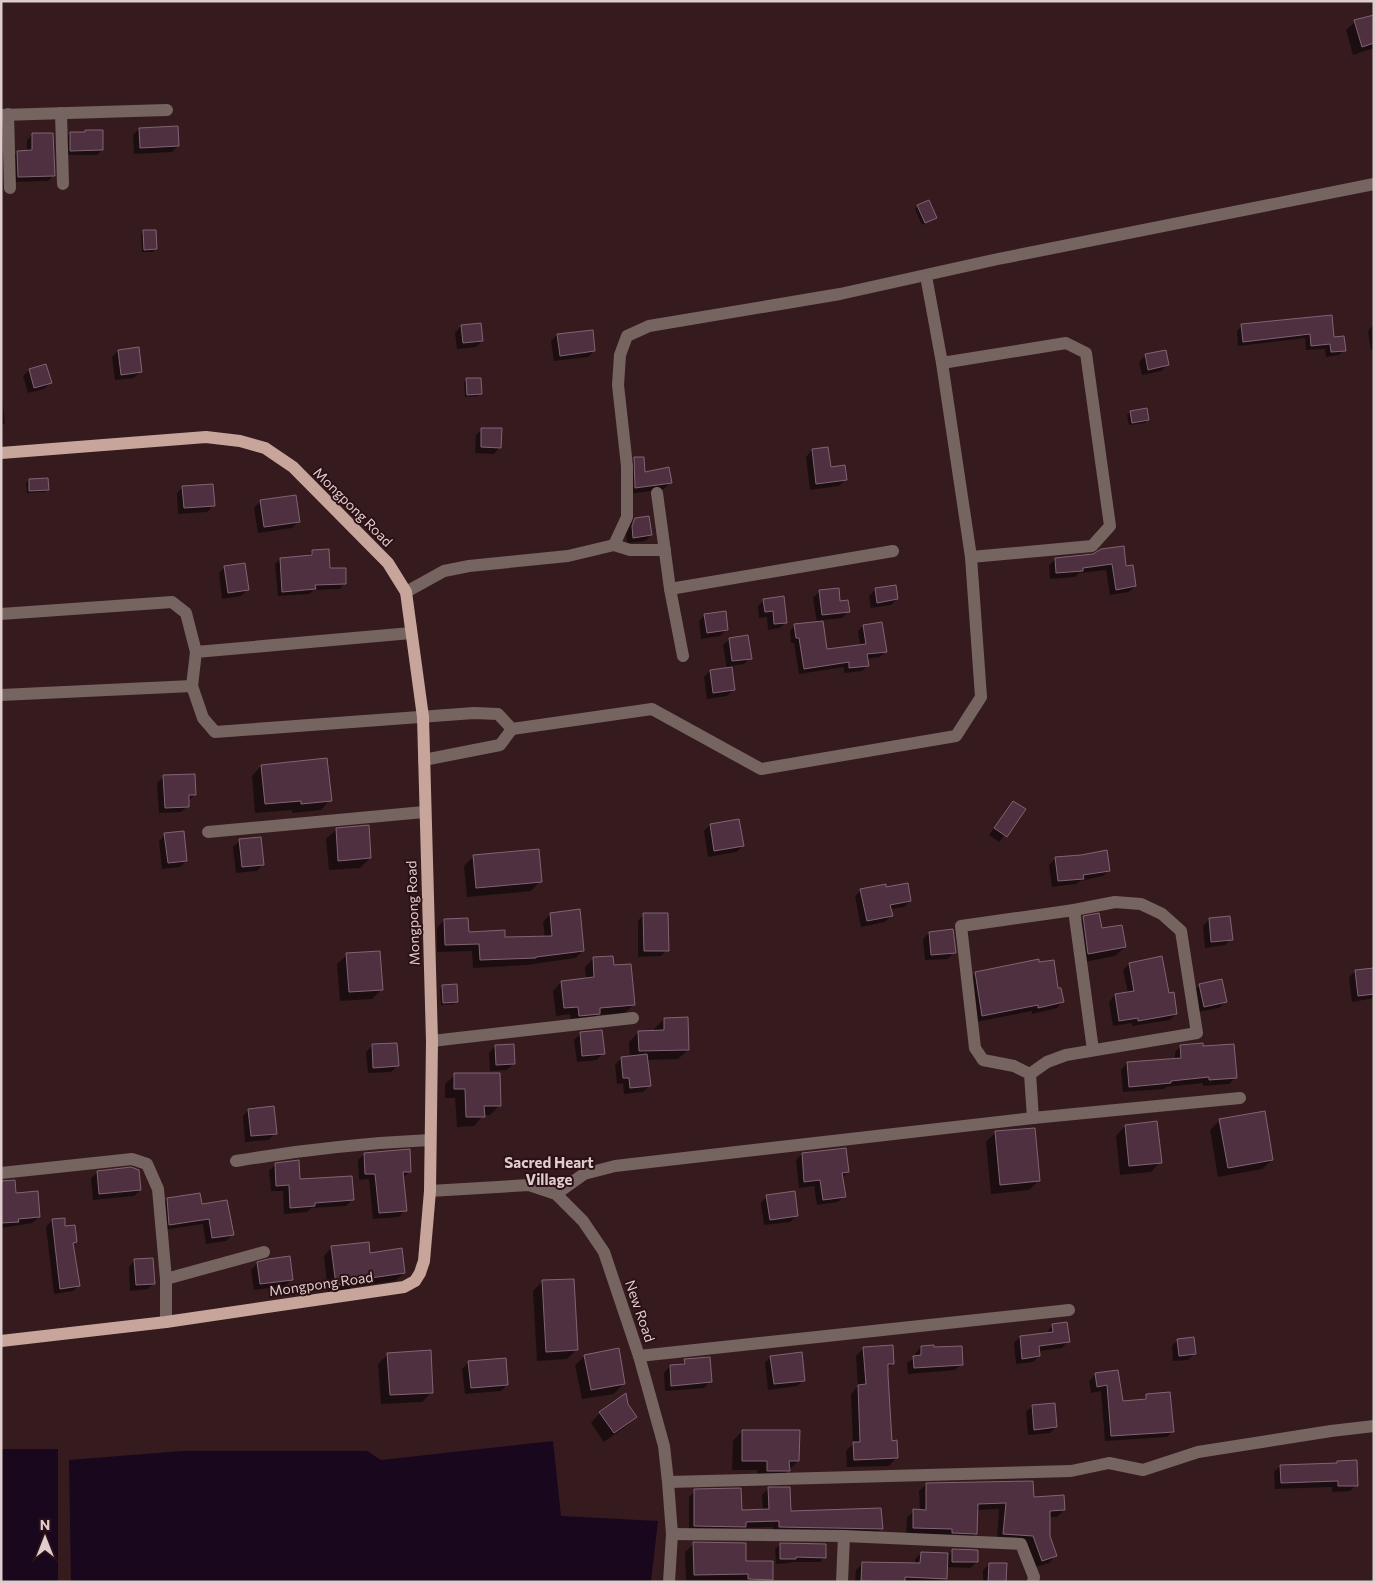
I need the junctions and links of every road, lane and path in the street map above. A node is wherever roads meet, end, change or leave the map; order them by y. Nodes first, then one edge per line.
1 (167, 110) dead end
2 (62, 113) junction
3 (5, 114) edge
4 (63, 184) dead end
5 (1374, 184) edge
6 (10, 188) dead end
7 (926, 276) junction
8 (942, 363) junction
9 (1, 453) edge
10 (657, 493) dead end
11 (614, 545) junction
12 (665, 550) junction
13 (893, 551) dead end
14 (971, 557) junction
15 (670, 589) junction
16 (406, 592) junction
17 (1, 614) edge
18 (411, 633) junction
19 (196, 652) junction
20 (683, 656) dead end
21 (192, 686) junction
22 (1, 695) edge
23 (422, 717) junction
24 (512, 729) junction
25 (424, 760) junction
26 (424, 812) junction
27 (208, 832) dead end
28 (1074, 910) junction
29 (633, 1018) dead end
30 (432, 1040) junction
31 (1093, 1050) junction
32 (1030, 1074) junction
33 (1240, 1098) dead end
34 (1033, 1118) junction
35 (430, 1140) junction
36 (236, 1161) dead end
37 (1, 1172) edge
38 (430, 1191) junction
39 (556, 1194) junction
40 (264, 1252) dead end
41 (166, 1279) junction
42 (1068, 1310) dead end
43 (166, 1322) junction
44 (1, 1341) edge
45 (640, 1356) junction
46 (1374, 1426) edge
47 (668, 1482) junction
48 (672, 1534) junction
49 (844, 1536) junction
50 (669, 1582) edge
51 (842, 1582) edge
52 (1033, 1582) edge

1 - 2 street
2 - 3 street
2 - 4 street
3 - 6 street
5 - 7 street
7 - 8 street
7 - 11 street
8 - 14 street
8 - 14 street
9 - 16 main road, Mongpong Road
10 - 12 street
11 - 12 street
11 - 16 street
12 - 15 street
13 - 15 street
14 - 24 street
15 - 20 street
16 - 18 main road, Mongpong Road
17 - 19 street
18 - 19 street
18 - 23 main road, Mongpong Road
19 - 21 street
21 - 22 street
21 - 23 street
23 - 24 street
23 - 25 main road, Mongpong Road
24 - 25 street
25 - 26 main road, Mongpong Road
26 - 27 street
26 - 30 main road, Mongpong Road
28 - 31 street
28 - 31 street
28 - 32 street
29 - 30 street
30 - 35 main road, Mongpong Road
31 - 32 street
32 - 34 street
33 - 34 street
34 - 39 street
35 - 36 street
35 - 38 main road, Mongpong Road
37 - 41 street
38 - 39 street, New Road
38 - 43 main road, Mongpong Road
39 - 45 street, New Road
40 - 41 street
41 - 43 street
42 - 45 street
43 - 44 main road, Mongpong Road
45 - 47 street, New Road
46 - 47 street
47 - 48 street, New Road
48 - 49 street
48 - 50 street, New Road
49 - 51 street
49 - 52 street

